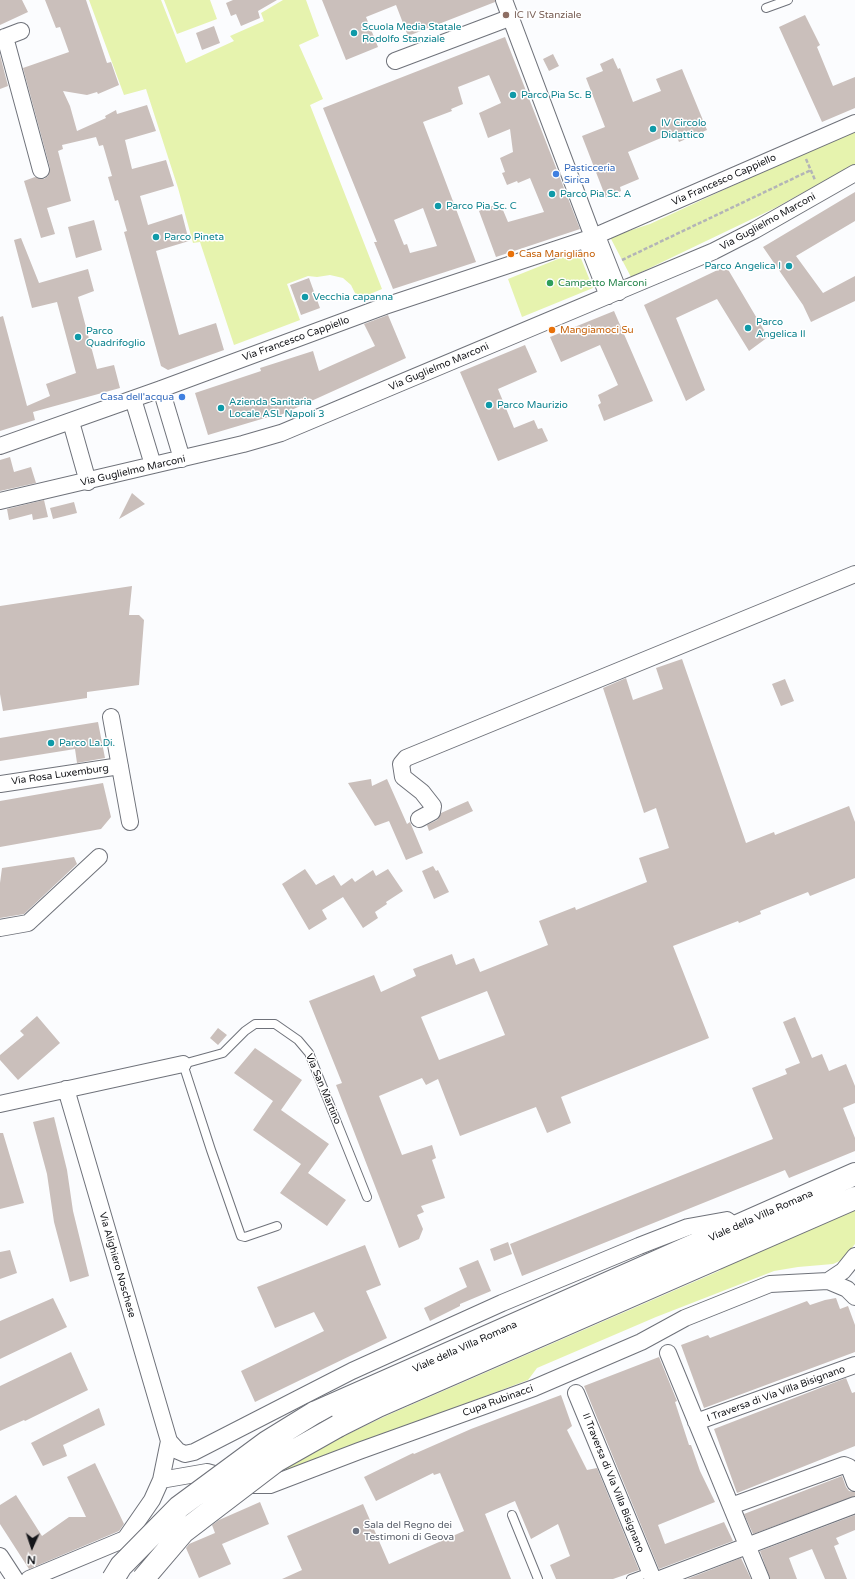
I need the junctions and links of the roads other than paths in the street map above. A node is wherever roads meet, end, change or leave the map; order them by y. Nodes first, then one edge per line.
1 (504, 0) edge
2 (788, 0) edge
3 (766, 8) dead end
4 (509, 18) junction
5 (21, 31) dead end
6 (2, 38) edge
7 (395, 61) dead end
8 (855, 123) edge
9 (41, 170) dead end
10 (855, 173) edge
11 (592, 238) junction
12 (613, 294) junction
13 (161, 389) junction
14 (133, 399) junction
15 (71, 422) junction
16 (0, 446) edge
17 (182, 459) junction
18 (154, 465) junction
19 (88, 482) junction
20 (0, 501) edge
21 (855, 574) edge
22 (111, 717) dead end
23 (120, 766) junction
24 (0, 784) edge
25 (419, 819) dead end
26 (130, 822) dead end
27 (99, 857) dead end
28 (0, 928) edge
29 (183, 1064) junction
30 (66, 1089) junction
31 (0, 1104) edge
32 (855, 1174) edge
33 (367, 1197) dead end
34 (855, 1198) edge
35 (277, 1226) dead end
36 (736, 1227) junction
37 (855, 1256) edge
38 (828, 1281) junction
39 (855, 1297) edge
40 (668, 1353) dead end
41 (855, 1365) edge
42 (576, 1393) dead end
43 (696, 1422) junction
44 (169, 1441) junction
45 (161, 1480) junction
46 (854, 1480) edge
47 (855, 1505) edge
48 (731, 1506) junction
49 (512, 1515) dead end
50 (748, 1546) junction
51 (2, 1563) edge
52 (654, 1577) edge
53 (15, 1579) edge
54 (29, 1579) edge
55 (113, 1579) edge
56 (143, 1579) edge
57 (538, 1579) edge
58 (631, 1579) edge
59 (761, 1579) edge

1 - 4 street
2 - 3 lane
4 - 7 street
4 - 11 street
5 - 6 street
6 - 9 street
8 - 11 street, Via Francesco Cappiello
10 - 12 street, Via Guglielmo Marconi
11 - 12 street
11 - 13 street, Via Francesco Cappiello
12 - 17 street, Via Guglielmo Marconi
13 - 14 street, Via Francesco Cappiello
13 - 17 street
14 - 15 street, Via Francesco Cappiello
14 - 18 street
15 - 16 street, Via Francesco Cappiello
15 - 19 street
17 - 18 street, Via Guglielmo Marconi
18 - 19 street, Via Guglielmo Marconi
19 - 20 street, Via Guglielmo Marconi
21 - 25 street
22 - 23 street
23 - 24 street, Via Rosa Luxemburg
23 - 26 street
27 - 28 street
29 - 30 street, Via San Martino
29 - 33 lane, Via San Martino
29 - 35 lane
30 - 31 street, Via San Martino
30 - 44 street, Via Alighiero Noschese
32 - 36 main road, Viale della Villa Romana
34 - 56 main road, Viale della Villa Romana, bridge
36 - 44 street
36 - 55 main road, Viale della Villa Romana, bridge
37 - 38 street
38 - 39 street, Cupa Rubinacci
38 - 45 street, Cupa Rubinacci
40 - 43 street, I Traversa di Via Villa Bisignano
41 - 43 street, I Traversa di Via Villa Bisignano
42 - 52 street, II Traversa di Via Villa Bisignano
43 - 48 street, I Traversa di Via Villa Bisignano
44 - 45 street
45 - 54 street
46 - 48 street
47 - 50 street
48 - 50 street, I Traversa di Via Villa Bisignano
49 - 57 lane
50 - 52 street
50 - 59 street, I Traversa di Via Villa Bisignano
51 - 53 street
52 - 58 lane

